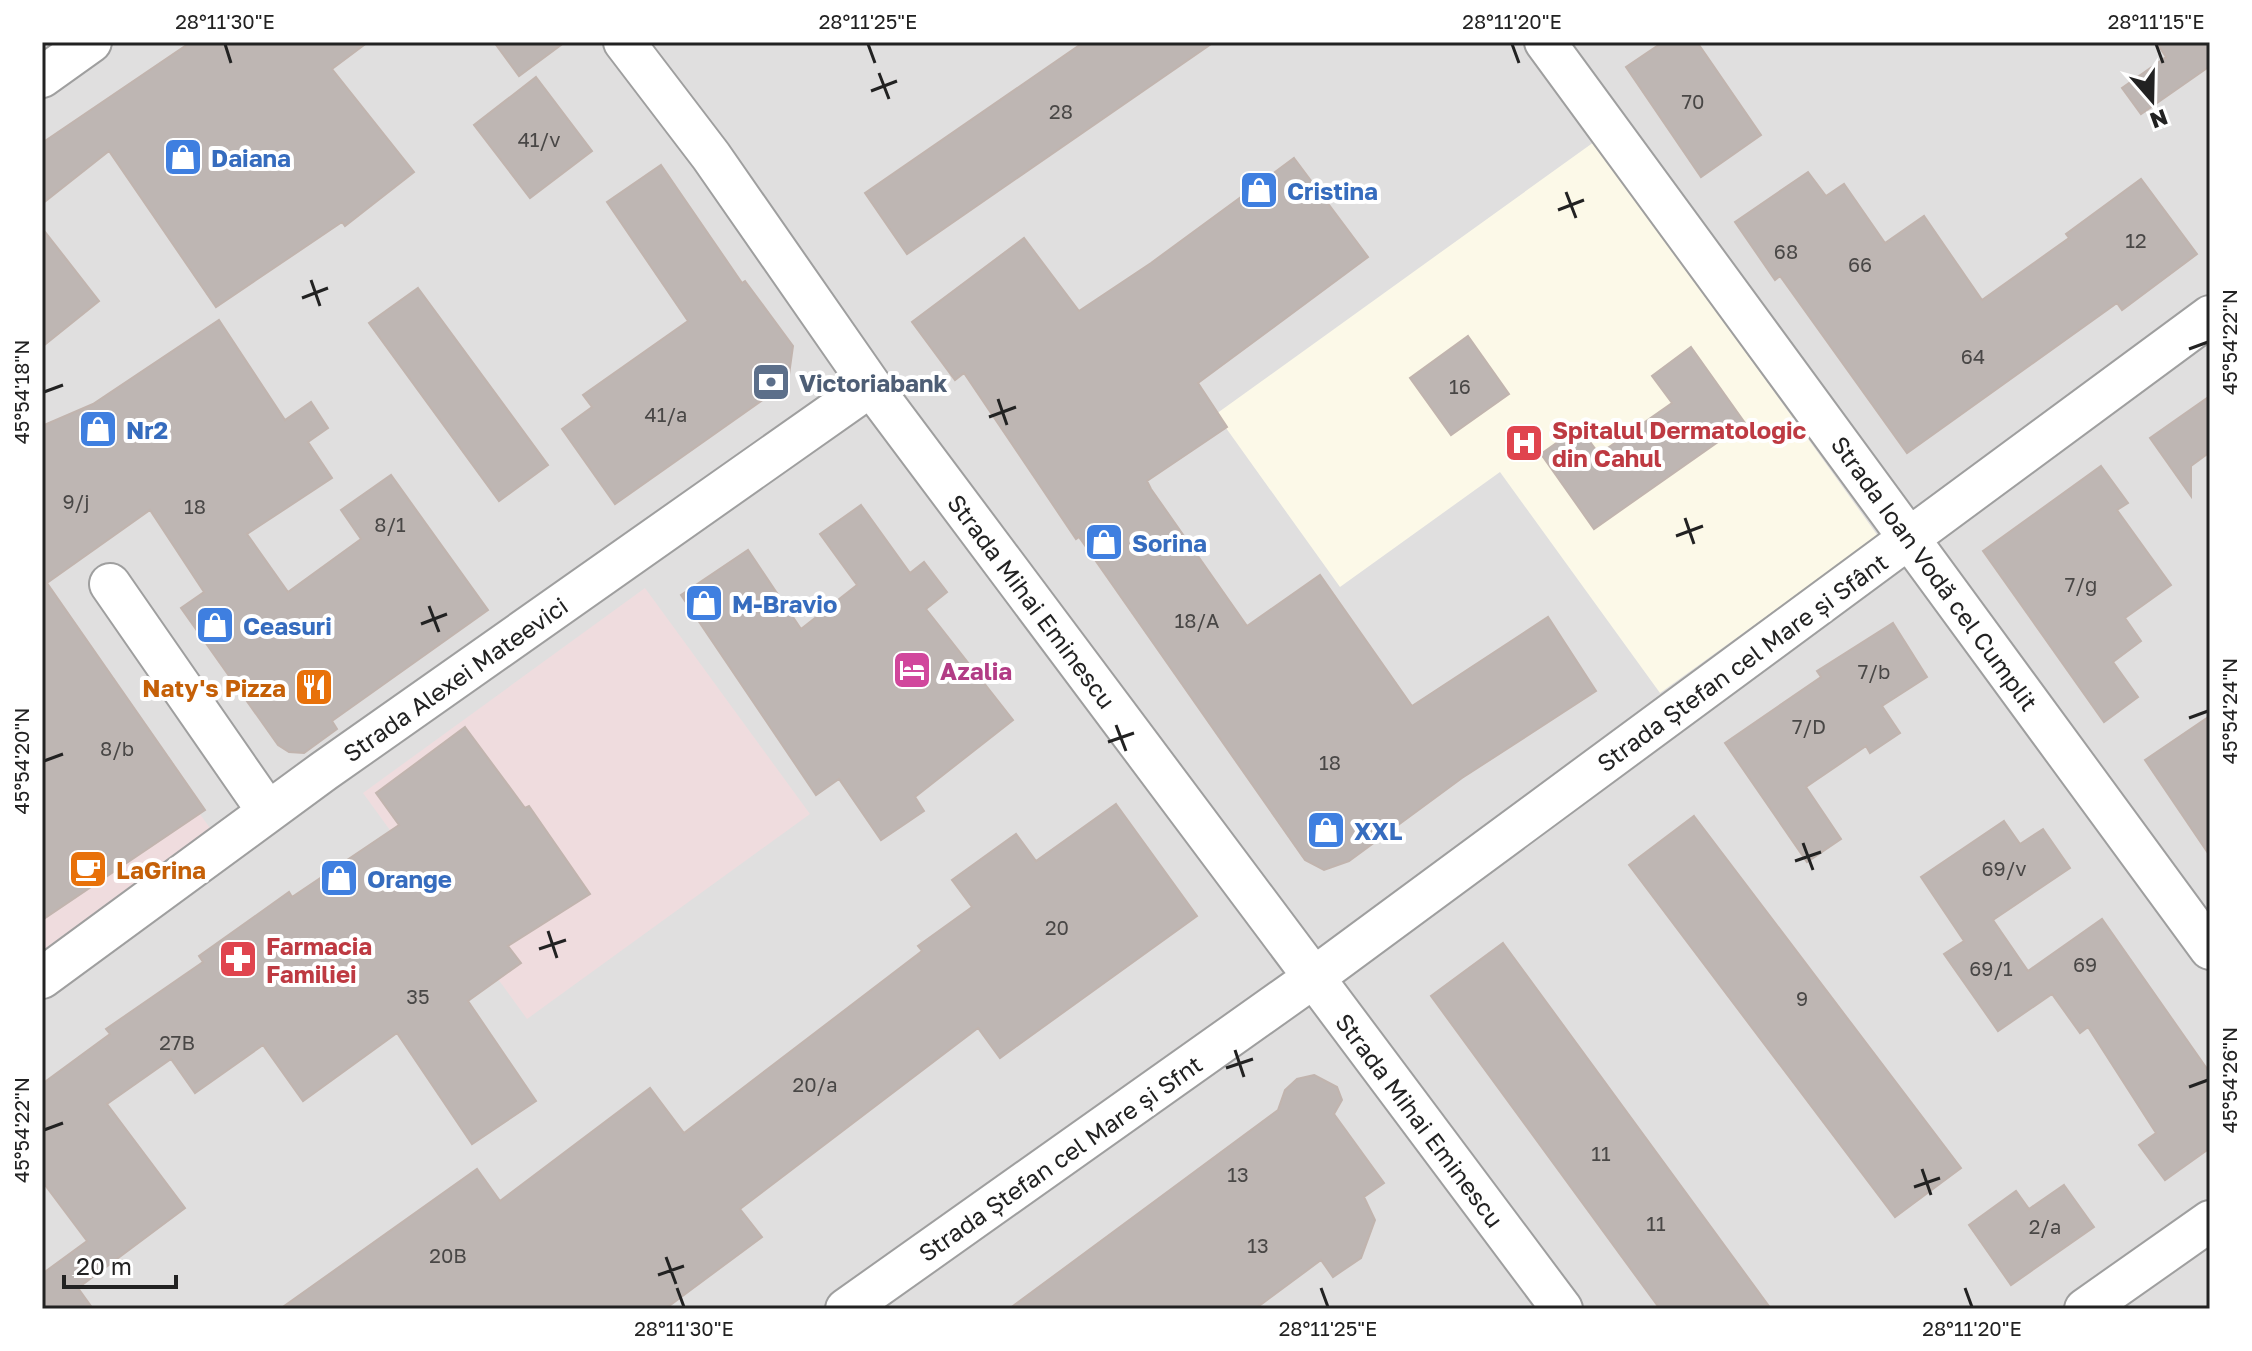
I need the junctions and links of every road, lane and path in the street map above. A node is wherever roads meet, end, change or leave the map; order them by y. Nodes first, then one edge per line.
1 (91, 42) edge
2 (624, 42) edge
3 (1545, 42) edge
4 (42, 77) edge
5 (2210, 316) edge
6 (871, 386) junction
7 (1910, 538) junction
8 (110, 584) dead end
9 (268, 812) junction
10 (2210, 949) edge
11 (42, 978) edge
12 (1313, 978) junction
13 (2206, 1224) edge
14 (846, 1309) edge
15 (1562, 1309) edge
16 (2085, 1309) edge

1 - 4 street
2 - 6 street, Strada Mihai Eminescu
3 - 7 street, Strada Ioan Vodă cel Cumplit
5 - 7 street, Strada Ștefan cel Mare și Sfânt
6 - 9 street, Strada Alexei Mateevici
6 - 12 street, Strada Mihai Eminescu
7 - 10 street, Strada Ioan Vodă cel Cumplit
7 - 12 street, Strada Ștefan cel Mare și Sfânt
8 - 9 street
9 - 11 street, Strada Alexei Mateevici
12 - 14 street, Strada Ștefan cel Mare și Sfnt
12 - 15 street, Strada Mihai Eminescu
13 - 16 street

